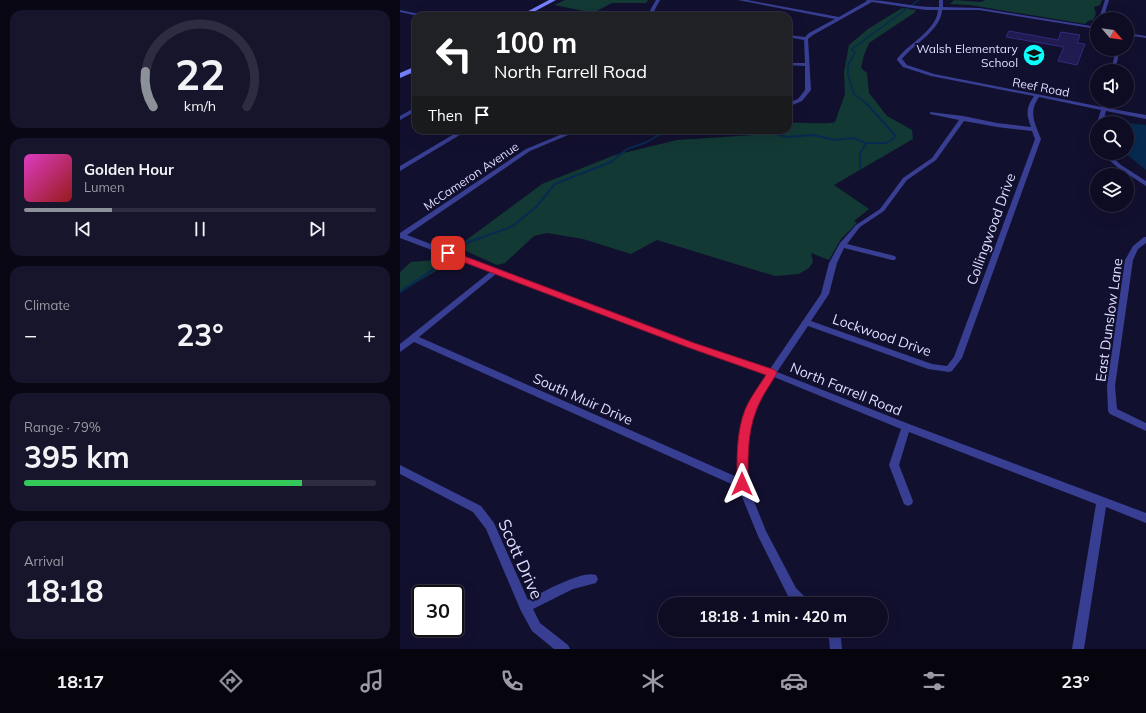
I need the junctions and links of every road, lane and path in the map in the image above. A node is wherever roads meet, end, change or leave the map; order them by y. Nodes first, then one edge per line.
1 (553, 0) edge
2 (658, 0) edge
3 (740, 0) edge
4 (870, 0) edge
5 (941, 0) edge
6 (1108, 0) edge
7 (940, 9) junction
8 (400, 11) edge
9 (530, 12) edge
10 (652, 12) edge
11 (1104, 12) edge
12 (412, 14) edge
13 (838, 18) junction
14 (1090, 27) edge
15 (1134, 35) edge
16 (792, 37) edge
17 (1146, 37) edge
18 (806, 39) junction
19 (792, 64) edge
20 (807, 65) junction
21 (412, 70) edge
22 (400, 76) edge
23 (1037, 96) junction
24 (792, 103) edge
25 (1104, 109) junction
26 (412, 111) edge
27 (932, 113) dead end
28 (1102, 116) edge
29 (1146, 117) edge
30 (400, 118) edge
31 (963, 118) junction
32 (1033, 128) junction
33 (458, 134) edge
34 (566, 134) edge
35 (1112, 160) edge
36 (400, 169) edge
37 (1146, 184) edge
38 (401, 236) edge
39 (1146, 239) edge
40 (842, 245) junction
41 (892, 258) dead end
42 (495, 271) junction
43 (806, 322) junction
44 (413, 338) junction
45 (400, 349) edge
46 (949, 369) joint
47 (772, 373) junction
48 (906, 427) junction
49 (1146, 428) edge
50 (400, 469) edge
51 (742, 484) junction
52 (908, 501) dead end
53 (1102, 501) junction
54 (1146, 518) edge
55 (592, 579) dead end
56 (797, 597) edge
57 (525, 607) junction
58 (835, 637) edge
59 (564, 649) edge
60 (836, 649) edge
61 (1078, 649) edge

1 - 9 main road
2 - 10 street
3 - 13 street
4 - 7 street
4 - 13 street
5 - 7 street
6 - 11 street
7 - 14 street
7 - 23 street, Reef Road
8 - 12 street
13 - 18 street
15 - 17 street
16 - 18 street
18 - 20 street
19 - 20 street
20 - 24 street
21 - 22 main road
23 - 25 street, Reef Road
23 - 32 street, Collingwood Drive
25 - 28 street
25 - 29 street, Reef Road
26 - 30 street
27 - 31 street
31 - 32 street
31 - 40 street
32 - 46 street, Collingwood Drive
33 - 36 street
34 - 38 street, McCameron Avenue
35 - 37 street
38 - 42 street, North Farrell Road
39 - 49 street, East Dunslow Lane
40 - 41 street
40 - 43 street
42 - 44 street
42 - 47 street, North Farrell Road
43 - 46 street, Lockwood Drive
43 - 47 street
44 - 45 street
44 - 51 street, South Muir Drive
47 - 48 street, North Farrell Road
47 - 51 street
48 - 52 street
48 - 53 street, North Farrell Road
50 - 57 street, Scott Drive
51 - 56 street
53 - 54 street, North Farrell Road
53 - 61 street
55 - 57 street
57 - 59 street, Scott Drive
58 - 60 street

